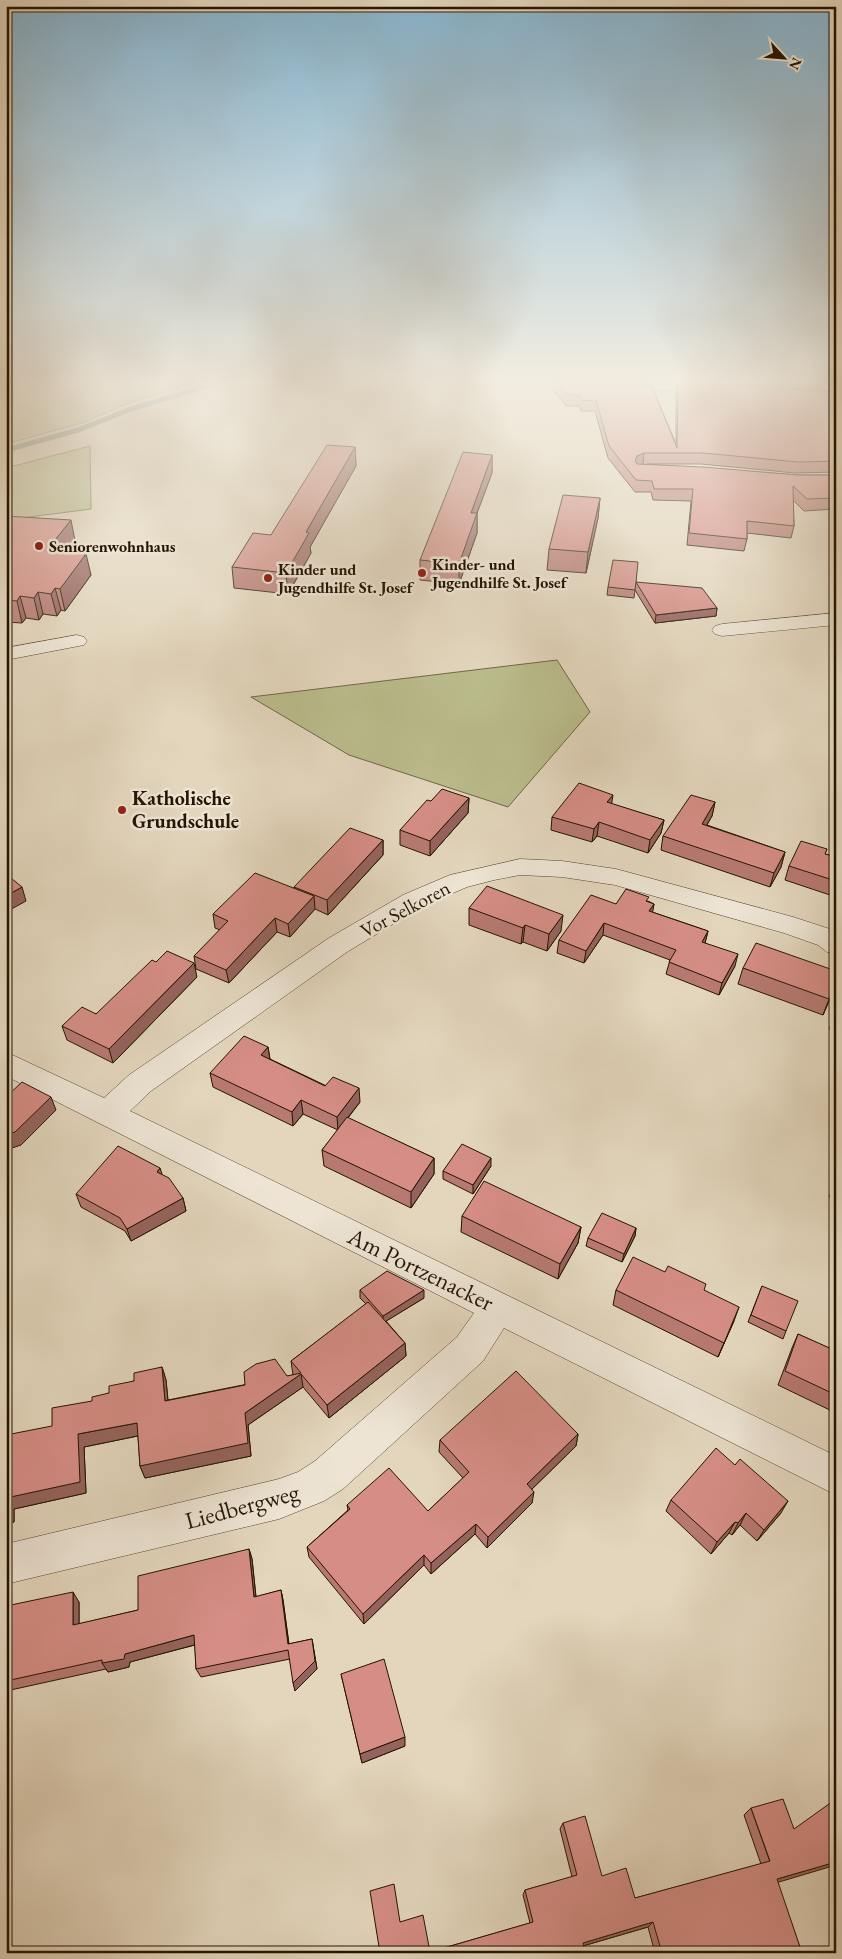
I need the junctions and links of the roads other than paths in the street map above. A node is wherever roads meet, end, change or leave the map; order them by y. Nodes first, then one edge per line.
1 (836, 619) edge
2 (722, 630) dead end
3 (77, 641) dead end
4 (6, 654) edge
5 (836, 945) edge
6 (6, 1063) edge
7 (108, 1113) junction
8 (498, 1308) junction
9 (836, 1476) edge
10 (6, 1564) edge

1 - 2 street
3 - 4 street
5 - 7 street, Vor Selkoren
6 - 7 street, Am Portzenacker
7 - 8 street, Am Portzenacker
8 - 9 street, Am Portzenacker
8 - 10 street, Liedbergweg

